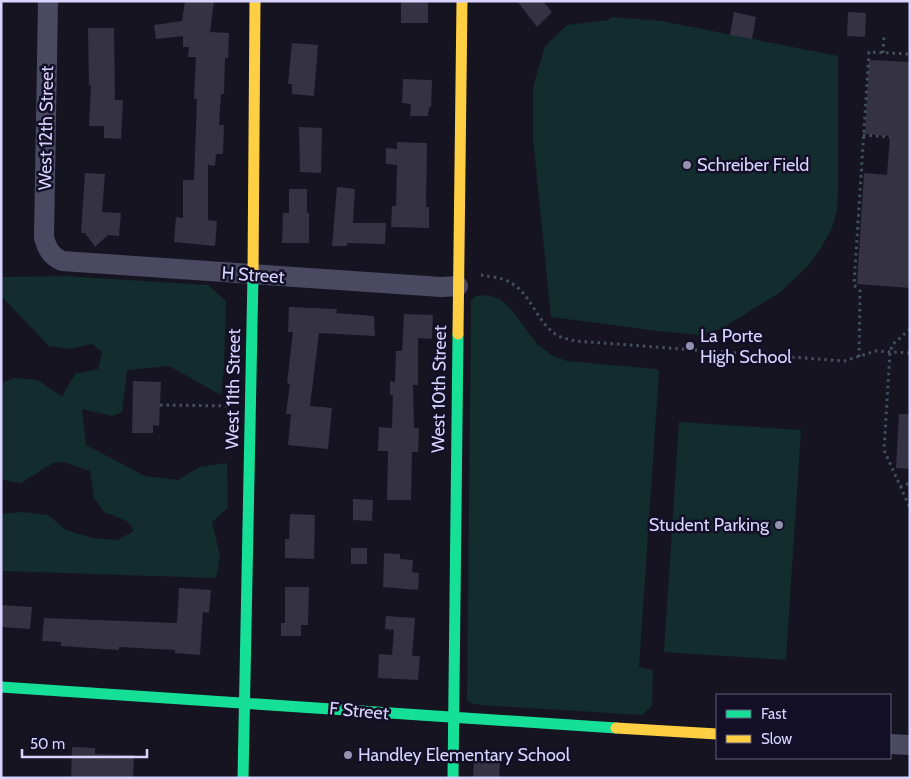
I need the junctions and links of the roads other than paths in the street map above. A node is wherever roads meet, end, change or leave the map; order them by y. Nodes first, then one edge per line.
1 (48, 1) edge
2 (255, 1) edge
3 (462, 1) edge
4 (50, 253) joint
5 (253, 275) junction
6 (458, 279) junction
7 (1, 687) edge
8 (244, 702) junction
9 (454, 718) junction
10 (716, 734) edge
11 (891, 744) edge
12 (910, 745) edge
13 (243, 778) edge
14 (453, 778) edge

1 - 4 street, West 12th Street
2 - 5 street, West 11th Street
3 - 6 street, West 10th Street
4 - 5 street, H Street
5 - 6 street, H Street
5 - 8 street, West 11th Street
6 - 9 street, West 10th Street
7 - 8 street, F Street
8 - 9 street, F Street
8 - 13 street, West 11th Street
9 - 10 street, F Street
9 - 14 street, West 10th Street
11 - 12 street

